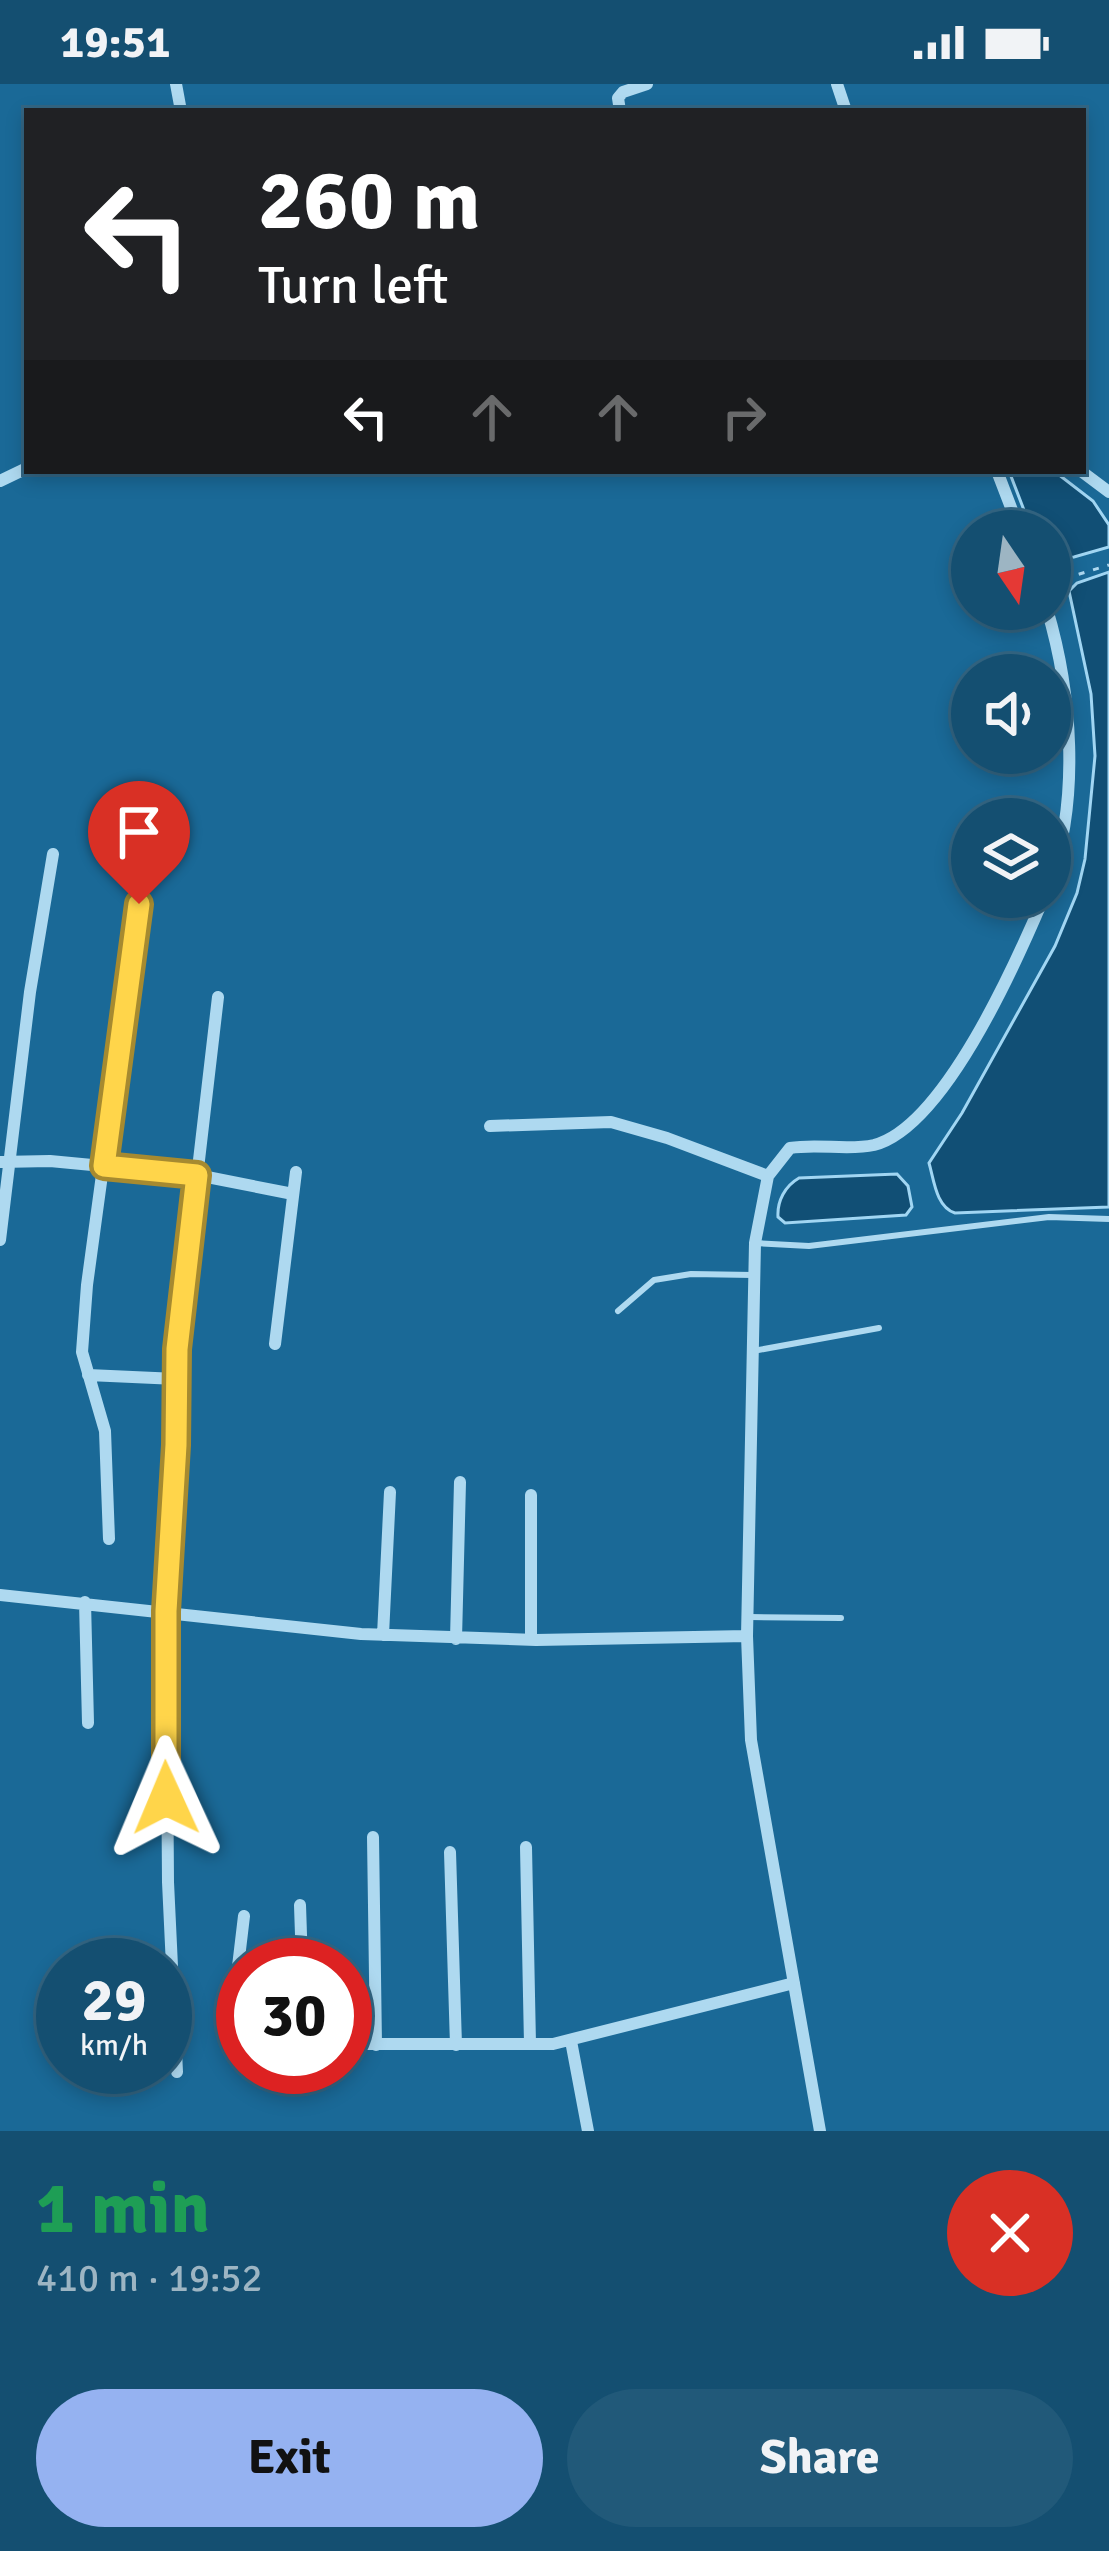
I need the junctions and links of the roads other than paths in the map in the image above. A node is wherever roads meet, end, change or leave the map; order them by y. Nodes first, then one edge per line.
1 (647, 84) edge
2 (620, 108) edge
3 (998, 474) edge
4 (1012, 510) edge
5 (1051, 630) edge
6 (1066, 798) edge
7 (52, 854) dead end
8 (139, 904) dead end
9 (1034, 918) edge
10 (218, 997) dead end
11 (490, 1126) dead end
12 (6, 1162) edge
13 (104, 1166) junction
14 (296, 1172) dead end
15 (197, 1175) junction
16 (768, 1176) junction
17 (292, 1194) junction
18 (1109, 1219) edge
19 (0, 1240) edge
20 (755, 1243) junction
21 (754, 1275) junction
22 (618, 1311) dead end
23 (879, 1328) dead end
24 (275, 1344) dead end
25 (751, 1351) junction
26 (88, 1375) junction
27 (177, 1379) junction
28 (460, 1482) dead end
29 (390, 1492) dead end
30 (531, 1495) dead end
31 (109, 1539) dead end
32 (0, 1595) edge
33 (85, 1602) junction
34 (166, 1611) junction
35 (747, 1617) junction
36 (841, 1618) dead end
37 (383, 1635) junction
38 (747, 1636) junction
39 (456, 1639) junction
40 (531, 1640) junction
41 (88, 1723) dead end
42 (373, 1837) dead end
43 (526, 1847) dead end
44 (449, 1852) dead end
45 (300, 1905) dead end
46 (244, 1916) dead end
47 (171, 1938) edge
48 (241, 1938) edge
49 (301, 1938) edge
50 (794, 1983) junction
51 (571, 2041) junction
52 (530, 2044) junction
53 (372, 2045) edge
54 (376, 2045) junction
55 (456, 2045) junction
56 (588, 2131) edge
57 (820, 2131) edge

1 - 2 street
3 - 4 street
5 - 6 street
7 - 12 street
8 - 13 street
9 - 16 street
10 - 15 street
11 - 16 street
12 - 13 street
12 - 19 street
13 - 15 street
13 - 26 street
14 - 17 street
15 - 17 street
15 - 27 street
16 - 20 street
17 - 24 street
18 - 20 lane
20 - 21 street
21 - 22 lane
21 - 25 street
23 - 25 lane
25 - 35 street
26 - 27 street
26 - 31 street
27 - 34 street
28 - 39 street
29 - 37 street
30 - 40 street
32 - 33 street
33 - 34 street
33 - 41 street
34 - 37 street
34 - 47 street
35 - 36 lane
35 - 38 street
37 - 39 street
38 - 40 street
38 - 50 street
39 - 40 street
42 - 54 street
43 - 52 street
44 - 55 street
45 - 49 street
46 - 48 street
50 - 51 street
50 - 57 street
51 - 52 street
51 - 56 street
52 - 55 street
53 - 54 street
54 - 55 street

